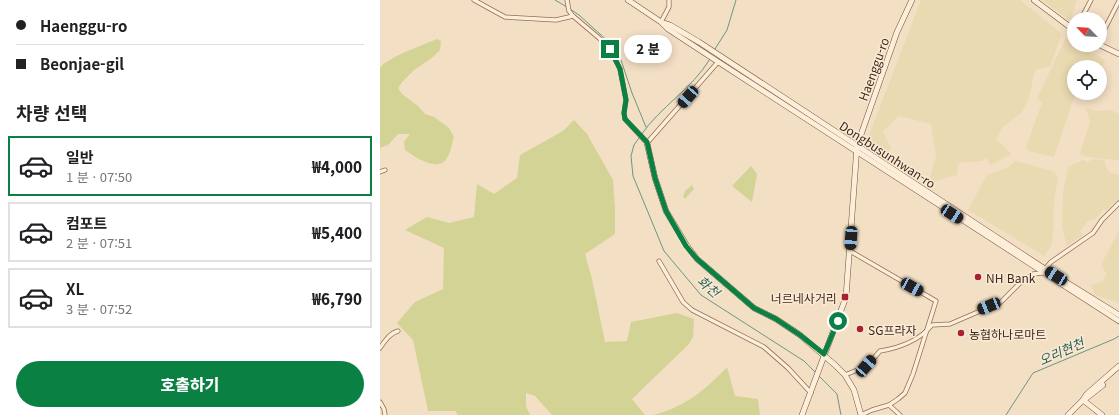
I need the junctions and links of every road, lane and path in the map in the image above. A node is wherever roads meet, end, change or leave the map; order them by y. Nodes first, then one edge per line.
1 (474, 0) edge
2 (567, 0) edge
3 (628, 0) edge
4 (669, 0) edge
5 (912, 0) edge
6 (1034, 0) edge
7 (1091, 0) edge
8 (1119, 1) edge
9 (1085, 12) edge
10 (573, 16) junction
11 (661, 22) junction
12 (1107, 24) edge
13 (1067, 25) edge
14 (1107, 48) edge
15 (1119, 54) edge
16 (718, 58) junction
17 (646, 141) junction
18 (857, 146) junction
19 (856, 152) junction
20 (385, 170) dead end
21 (380, 172) edge
22 (1119, 203) edge
23 (850, 252) junction
24 (659, 261) dead end
25 (1043, 271) junction
26 (1102, 307) junction
27 (1119, 315) edge
28 (1119, 321) edge
29 (398, 331) dead end
30 (927, 331) junction
31 (380, 348) edge
32 (824, 354) junction
33 (1119, 366) edge
34 (1119, 370) edge
35 (845, 375) junction
36 (811, 393) junction
37 (1083, 400) junction
38 (380, 402) edge
39 (889, 404) junction
40 (385, 415) edge
41 (802, 415) edge
42 (861, 415) edge
43 (900, 415) edge
44 (1068, 415) edge
45 (1102, 415) edge

1 - 10 street
2 - 10 street
3 - 11 street, Dongbusunhwan-ro
4 - 11 street
5 - 18 street, Haenggu-ro
6 - 13 street
7 - 9 street
8 - 12 street
10 - 17 street
11 - 16 street, Dongbusunhwan-ro
14 - 15 street
16 - 17 street
16 - 18 street, Dongbusunhwan-ro
16 - 19 street, Dongbusunhwan-ro
17 - 32 street
18 - 19 street, Haenggu-ro
18 - 25 street, Dongbusunhwan-ro
19 - 23 street
19 - 25 street, Dongbusunhwan-ro
20 - 21 street
22 - 25 street
23 - 30 street
23 - 32 street
24 - 36 street
25 - 26 street, Dongbusunhwan-ro
25 - 30 street
26 - 27 street
26 - 28 street
29 - 31 street
30 - 35 street
30 - 39 street
32 - 35 street
32 - 36 street
33 - 37 street
34 - 37 street
35 - 42 street
36 - 41 street
37 - 44 street
37 - 45 street
38 - 40 street
39 - 42 street
39 - 43 street

